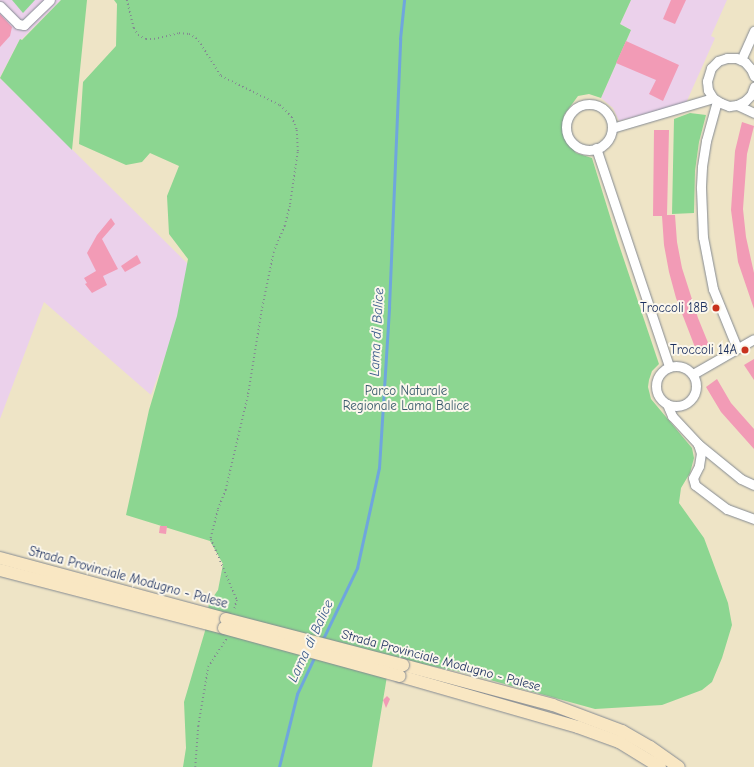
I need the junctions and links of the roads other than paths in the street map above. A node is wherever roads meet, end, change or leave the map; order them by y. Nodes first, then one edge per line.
1 (50, 0) edge
2 (0, 6) edge
3 (754, 31) edge
4 (741, 60) junction
5 (754, 76) edge
6 (754, 90) edge
7 (715, 100) junction
8 (737, 105) junction
9 (754, 113) edge
10 (612, 128) junction
11 (596, 148) junction
12 (754, 339) edge
13 (737, 348) junction
14 (669, 366) junction
15 (693, 374) junction
16 (667, 404) junction
17 (698, 444) junction
18 (754, 485) edge
19 (754, 519) edge
20 (0, 558) edge
21 (0, 570) edge
22 (228, 623) junction
23 (402, 670) junction
24 (660, 767) edge
25 (679, 767) edge

1 - 2 street
3 - 4 street
4 - 5 street
4 - 7 street
6 - 8 street
7 - 8 street
7 - 10 street
7 - 13 street
8 - 9 street
10 - 11 street
10 - 11 street
11 - 14 street
12 - 13 street
13 - 15 street
14 - 15 street
14 - 16 street
15 - 16 street
16 - 17 street
17 - 18 street
17 - 19 street
20 - 22 main road, Strada Provinciale Modugno - Palese
21 - 22 main road, Strada Provinciale Modugno - Palese
22 - 23 main road, Strada Provinciale Modugno - Palese, bridge
23 - 24 main road, Strada Provinciale Modugno - Palese
23 - 25 main road, Strada Provinciale Modugno - Palese

